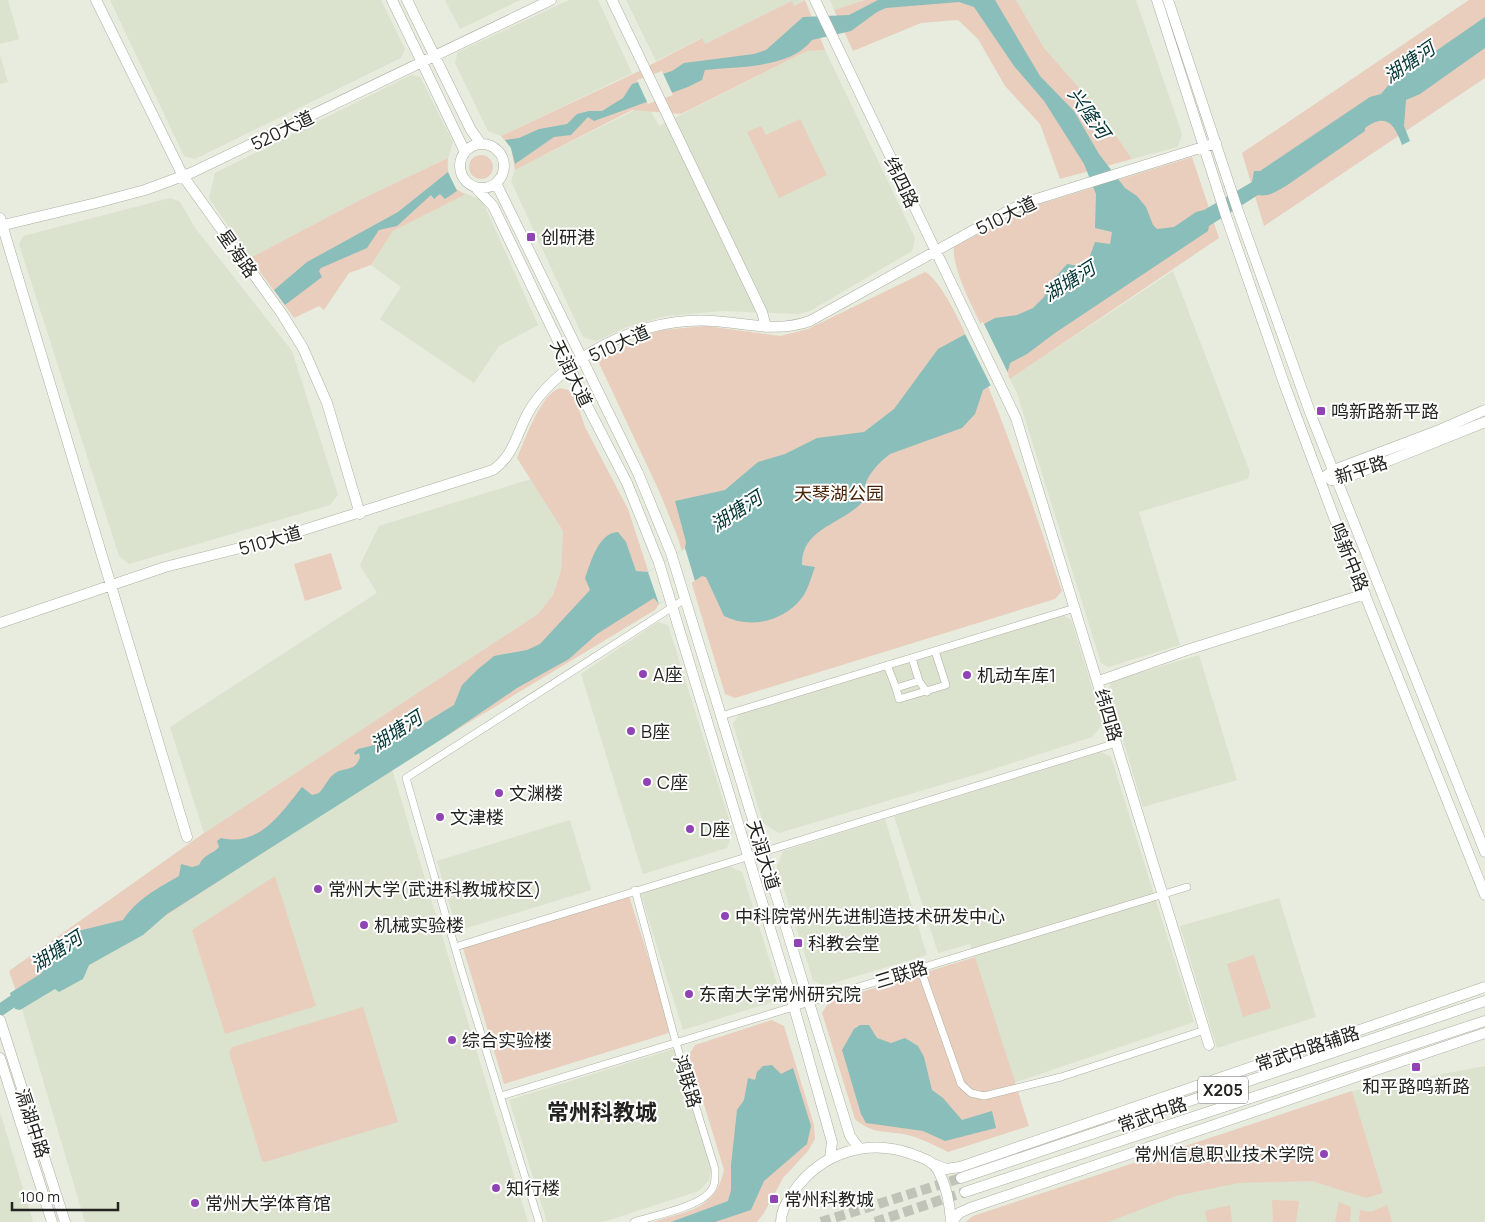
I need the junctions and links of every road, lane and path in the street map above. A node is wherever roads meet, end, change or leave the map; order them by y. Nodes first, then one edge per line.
1 (96, 0) edge
2 (392, 0) edge
3 (407, 0) edge
4 (551, 0) edge
5 (612, 0) edge
6 (815, 0) edge
7 (1157, 0) edge
8 (1168, 0) edge
9 (434, 55) junction
10 (422, 61) junction
11 (1216, 143) junction
12 (481, 144) junction
13 (1204, 147) junction
14 (465, 152) junction
15 (182, 176) junction
16 (496, 184) junction
17 (476, 188) junction
18 (1, 223) edge
19 (936, 252) junction
20 (766, 327) junction
21 (582, 359) junction
22 (571, 368) junction
23 (1485, 410) edge
24 (1485, 422) edge
25 (1334, 470) junction
26 (1320, 480) junction
27 (1338, 480) junction
28 (360, 514) junction
29 (113, 586) junction
30 (683, 594) junction
31 (1365, 594) junction
32 (671, 601) junction
33 (1075, 608) junction
34 (0, 623) edge
35 (935, 651) junction
36 (912, 658) junction
37 (887, 665) junction
38 (919, 681) junction
39 (1099, 681) junction
40 (896, 688) junction
41 (927, 692) junction
42 (721, 716) junction
43 (1116, 743) junction
44 (187, 837) dead end
45 (763, 851) junction
46 (1485, 852) edge
47 (748, 855) junction
48 (1187, 886) dead end
49 (635, 890) junction
50 (1162, 894) junction
51 (1485, 894) edge
52 (456, 947) junction
53 (920, 968) junction
54 (1485, 987) edge
55 (1485, 1001) edge
56 (808, 1002) junction
57 (794, 1007) junction
58 (1485, 1021) edge
59 (1, 1022) edge
60 (1204, 1030) junction
61 (1485, 1033) edge
62 (676, 1043) junction
63 (1209, 1045) dead end
64 (0, 1058) edge
65 (502, 1096) junction
66 (858, 1148) junction
67 (830, 1158) junction
68 (931, 1163) junction
69 (961, 1178) tunnel mouth
70 (965, 1192) tunnel mouth
71 (780, 1221) edge
72 (52, 1222) edge
73 (65, 1222) edge
74 (539, 1222) edge
75 (634, 1222) edge
76 (952, 1222) edge

1 - 15 street, 星海路
2 - 10 street
3 - 9 street
4 - 9 street, 520大道
5 - 20 street
6 - 19 street, 纬四路
7 - 13 street, 鸣新中路
8 - 11 street, 鸣新中路
9 - 10 street, 520大道
9 - 12 street
10 - 14 street
10 - 15 street, 520大道
11 - 13 street, 510大道
11 - 25 street, 鸣新中路
12 - 14 street
12 - 16 street
13 - 19 street, 510大道
13 - 26 street, 鸣新中路
14 - 17 street, 天润大道
15 - 18 street, 520大道
15 - 28 street, 星海路
16 - 17 street
16 - 21 street, 天润大道
17 - 22 street, 天润大道
18 - 29 street
19 - 20 street, 510大道
19 - 33 street, 纬四路
20 - 21 street, 510大道
21 - 22 street, 510大道
21 - 30 street, 天润大道
22 - 28 street, 510大道
22 - 32 street, 天润大道
23 - 25 street, 新平路
24 - 27 street, 新平路
25 - 26 street, 新平路
25 - 27 street, 鸣新中路
26 - 27 street, 新平路
26 - 31 street, 鸣新中路
27 - 46 street, 鸣新中路
28 - 29 street, 510大道
29 - 34 street, 510大道
29 - 44 street
30 - 32 street
30 - 42 street, 天润大道
31 - 39 street
31 - 51 street, 鸣新中路
32 - 47 street, 天润大道
32 - 52 street
33 - 35 street
33 - 39 street, 纬四路
35 - 36 street
35 - 41 street
36 - 37 street
36 - 38 street
37 - 40 street
37 - 42 street
38 - 40 street
38 - 41 street
39 - 43 street, 纬四路
40 - 41 street
42 - 45 street, 天润大道
43 - 45 street
43 - 50 street, 纬四路
45 - 47 street
45 - 56 street, 天润大道
47 - 49 street
47 - 57 street, 天润大道
48 - 50 street, 三联路
49 - 52 street
49 - 62 street, 鸿联路
50 - 53 street, 三联路
50 - 60 street, 纬四路
52 - 65 street
53 - 56 street, 三联路
53 - 60 street
54 - 68 street, 常武中路辅路
55 - 69 street, 常武中路 / X205
56 - 57 street, 三联路
56 - 66 street, 天润大道
57 - 62 street, 三联路
57 - 67 street, 天润大道
58 - 70 street, 常武中路 / X205
59 - 73 street, 滆湖中路
60 - 63 street, 纬四路
61 - 76 street
62 - 65 street, 三联路
62 - 75 street, 鸿联路
64 - 72 street, 滆湖中路
65 - 74 street
66 - 67 street, 常武中路辅路
66 - 68 street, 常武中路辅路
67 - 71 street, 常武中路辅路
68 - 76 street

